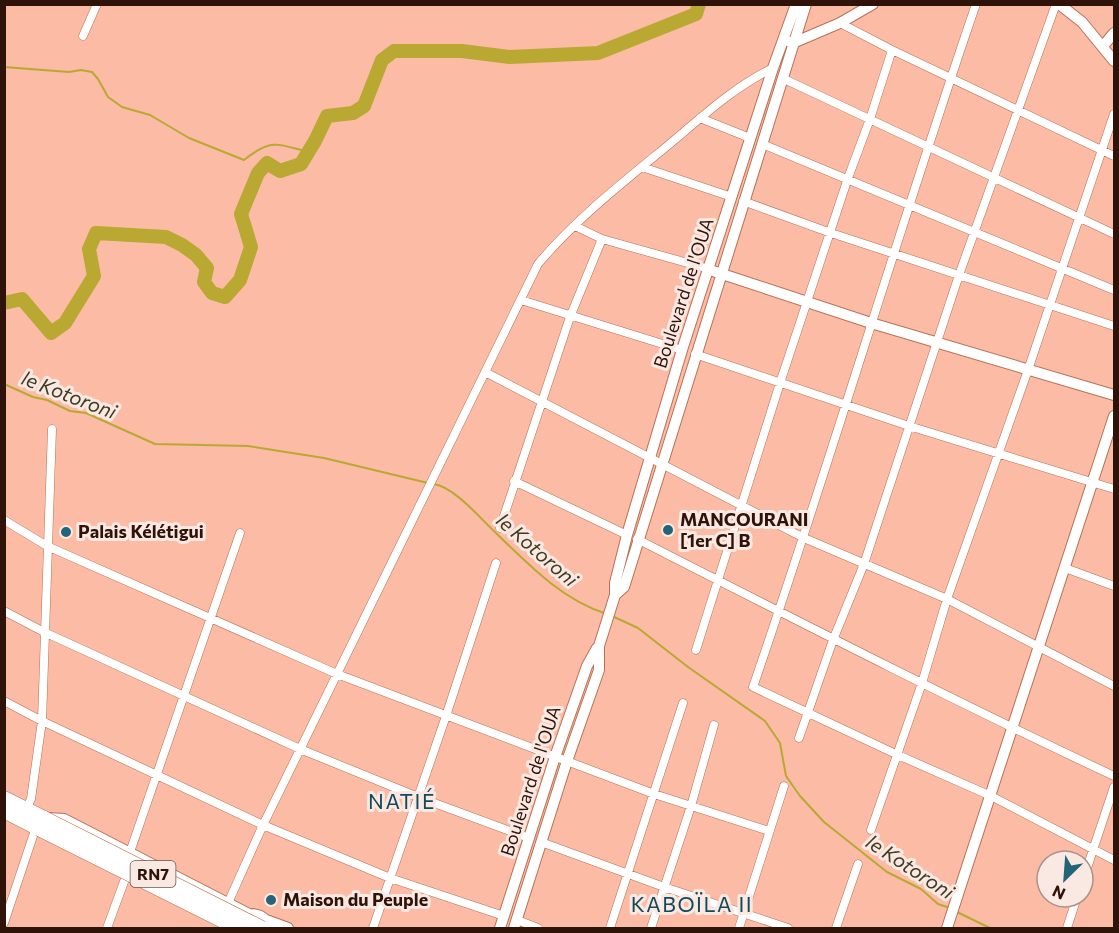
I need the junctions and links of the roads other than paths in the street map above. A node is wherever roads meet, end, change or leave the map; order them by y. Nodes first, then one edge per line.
1 (97, 4) edge
2 (796, 4) edge
3 (806, 4) edge
4 (873, 4) edge
5 (976, 4) edge
6 (1057, 4) edge
7 (840, 23) junction
8 (1114, 33) edge
9 (83, 36) dead end
10 (788, 41) junction
11 (1103, 46) junction
12 (892, 50) junction
13 (1114, 61) edge
14 (773, 68) junction
15 (782, 78) junction
16 (950, 78) junction
17 (1018, 110) junction
18 (1114, 114) edge
19 (700, 118) junction
20 (870, 119) junction
21 (750, 138) junction
22 (762, 144) junction
23 (928, 145) junction
24 (1102, 151) junction
25 (1114, 156) edge
26 (642, 167) junction
27 (848, 178) junction
28 (993, 178) junction
29 (737, 199) junction
30 (909, 204) junction
31 (1080, 217) junction
32 (575, 226) junction
33 (831, 233) junction
34 (974, 233) junction
35 (1114, 234) edge
36 (603, 240) junction
37 (894, 252) junction
38 (1062, 269) junction
39 (709, 270) junction
40 (720, 273) junction
41 (959, 275) junction
42 (1114, 290) edge
43 (521, 300) junction
44 (807, 302) junction
45 (1050, 306) junction
46 (570, 316) junction
47 (871, 323) junction
48 (1114, 326) edge
49 (937, 342) junction
50 (682, 350) junction
51 (695, 354) junction
52 (1028, 370) junction
53 (485, 372) junction
54 (780, 382) junction
55 (1114, 394) edge
56 (541, 402) junction
57 (845, 404) junction
58 (1114, 416) edge
59 (909, 426) junction
60 (52, 429) dead end
61 (998, 454) junction
62 (650, 459) junction
63 (661, 464) junction
64 (514, 481) junction
65 (1092, 482) junction
66 (1114, 489) edge
67 (742, 506) junction
68 (4, 520) edge
69 (500, 528) dead end
70 (240, 533) dead end
71 (632, 537) junction
72 (804, 538) junction
73 (47, 546) junction
74 (496, 563) dead end
75 (864, 564) junction
76 (1065, 568) junction
77 (719, 581) junction
78 (1114, 586) edge
79 (947, 599) junction
80 (4, 611) edge
81 (778, 612) junction
82 (211, 618) junction
83 (44, 632) junction
84 (833, 640) junction
85 (599, 646) junction
86 (1039, 648) junction
87 (696, 650) dead end
88 (337, 674) junction
89 (922, 683) junction
90 (1114, 686) edge
91 (183, 697) junction
92 (4, 701) edge
93 (683, 703) dead end
94 (808, 713) junction
95 (446, 716) junction
96 (42, 721) junction
97 (714, 725) dead end
98 (1012, 728) junction
99 (799, 738) dead end
100 (300, 749) junction
101 (898, 755) junction
102 (555, 757) junction
103 (567, 761) junction
104 (157, 775) junction
105 (1114, 776) edge
106 (784, 786) dead end
107 (1114, 787) edge
108 (654, 794) junction
109 (991, 796) junction
110 (418, 797) junction
111 (4, 798) edge
112 (691, 806) junction
113 (26, 809) junction
114 (4, 811) edge
115 (40, 824) junction
116 (263, 825) junction
117 (871, 830) dead end
118 (769, 831) junction
119 (529, 838) junction
120 (541, 842) junction
121 (1094, 849) joint
122 (1095, 850) edge
123 (130, 852) junction
124 (1114, 860) edge
125 (858, 864) dead end
126 (628, 873) junction
127 (390, 878) junction
128 (125, 879) junction
129 (664, 887) junction
130 (228, 903) junction
131 (1073, 909) edge
132 (249, 914) junction
133 (744, 914) junction
134 (504, 916) junction
135 (4, 923) edge
136 (516, 924) edge
137 (266, 926) edge
138 (107, 928) edge
139 (224, 928) edge
140 (237, 928) edge
141 (288, 928) edge
142 (372, 928) edge
143 (500, 928) edge
144 (538, 928) edge
145 (609, 928) edge
146 (651, 928) edge
147 (739, 928) edge
148 (783, 928) edge
149 (836, 928) edge
150 (947, 928) edge
151 (1066, 928) edge

1 - 9 street
2 - 10 main road, Boulevard de l'OUA
3 - 10 main road
4 - 7 main road
5 - 16 street
6 - 11 main road
6 - 17 street
7 - 10 main road
7 - 12 street
8 - 11 main road
10 - 14 main road, Boulevard de l'OUA
10 - 15 main road
11 - 13 main road
12 - 16 street
12 - 20 street
14 - 19 street
14 - 21 main road, Boulevard de l'OUA
15 - 20 street
15 - 22 main road
16 - 17 street
16 - 23 street
17 - 24 street
17 - 28 street
18 - 24 street
19 - 21 street
19 - 26 street
20 - 23 street
20 - 27 street
21 - 29 main road, Boulevard de l'OUA
22 - 27 street
22 - 29 main road
23 - 28 street
23 - 30 street
24 - 25 street
24 - 31 street
26 - 29 street
26 - 32 street
27 - 30 street
27 - 33 street
28 - 31 street
28 - 34 street
29 - 33 street
29 - 39 main road, Boulevard de l'OUA
29 - 40 main road
30 - 34 street
30 - 37 street
31 - 35 street
31 - 38 street
32 - 36 street
32 - 43 street
33 - 37 street
33 - 44 street
34 - 38 street
34 - 41 street
36 - 39 street
36 - 46 street
37 - 41 street
37 - 47 street
38 - 42 street
38 - 45 street
39 - 40 main road
39 - 50 main road, Boulevard de l'OUA
40 - 44 main road
40 - 51 main road
41 - 45 street
41 - 49 street
43 - 46 street
43 - 53 street
44 - 47 main road
44 - 54 street
45 - 48 street
45 - 52 street
46 - 50 street
46 - 56 street
47 - 49 main road
47 - 57 street
49 - 52 main road
49 - 59 street
50 - 62 main road, Boulevard de l'OUA
51 - 54 street
51 - 63 main road
52 - 55 main road
52 - 61 street
53 - 56 street
53 - 88 street
54 - 57 street
54 - 67 street
56 - 62 street
56 - 64 street
57 - 59 street
57 - 72 street
58 - 65 main road
59 - 61 street
59 - 75 street
60 - 73 street
61 - 65 street
61 - 79 street
62 - 63 street
62 - 71 main road, Boulevard de l'OUA
63 - 67 street
63 - 71 main road
64 - 69 street
64 - 71 street
65 - 66 street
65 - 76 main road
67 - 72 street
67 - 77 street
68 - 73 street
70 - 82 street
71 - 77 street
71 - 85 main road, Boulevard de l'OUA
72 - 75 street
72 - 81 street
73 - 82 street
73 - 83 street
74 - 95 street
75 - 79 street
75 - 84 street
76 - 78 street
76 - 86 main road
77 - 81 street
77 - 87 street
79 - 86 street
79 - 89 street
80 - 83 street
81 - 84 street
81 - 94 street
82 - 88 street
82 - 91 street
83 - 91 street
83 - 96 street
84 - 89 street
84 - 94 street
85 - 102 main road, Boulevard de l'OUA
85 - 103 main road
86 - 90 street
86 - 98 main road
88 - 95 street
88 - 100 street
89 - 98 street
89 - 101 street
91 - 100 street
91 - 104 street
92 - 96 street
93 - 108 street
94 - 99 street
94 - 101 street
95 - 102 street
95 - 110 street
96 - 104 street
96 - 113 street
97 - 112 street
98 - 105 street
98 - 109 main road
100 - 110 street
100 - 116 street
101 - 109 street
101 - 117 street
102 - 103 street
102 - 119 main road, Boulevard de l'OUA
103 - 108 street
103 - 120 main road
104 - 116 street
104 - 123 street
106 - 118 street
107 - 121 street
108 - 112 street
108 - 126 street
109 - 121 street
109 - 150 main road
110 - 119 street
110 - 127 street
111 - 113 highway, RN7
112 - 118 street
112 - 129 street
113 - 115 highway, RN7
114 - 115 highway, RN7
115 - 123 main road
115 - 128 main road
115 - 135 street
115 - 137 highway, RN7, bridge
115 - 140 highway, RN7, bridge
116 - 127 street
116 - 130 street
118 - 133 street
119 - 134 main road, Boulevard de l'OUA
120 - 126 street
120 - 136 main road
122 - 124 street
123 - 130 main road
125 - 149 street
126 - 129 street
126 - 145 street
127 - 134 street
127 - 142 street
128 - 138 street
128 - 139 main road
129 - 133 street
129 - 146 street
130 - 132 main road
131 - 151 street
132 - 137 main road
132 - 140 main road
133 - 147 street
133 - 148 street
134 - 143 main road, Boulevard de l'OUA
136 - 144 street
137 - 141 main road

